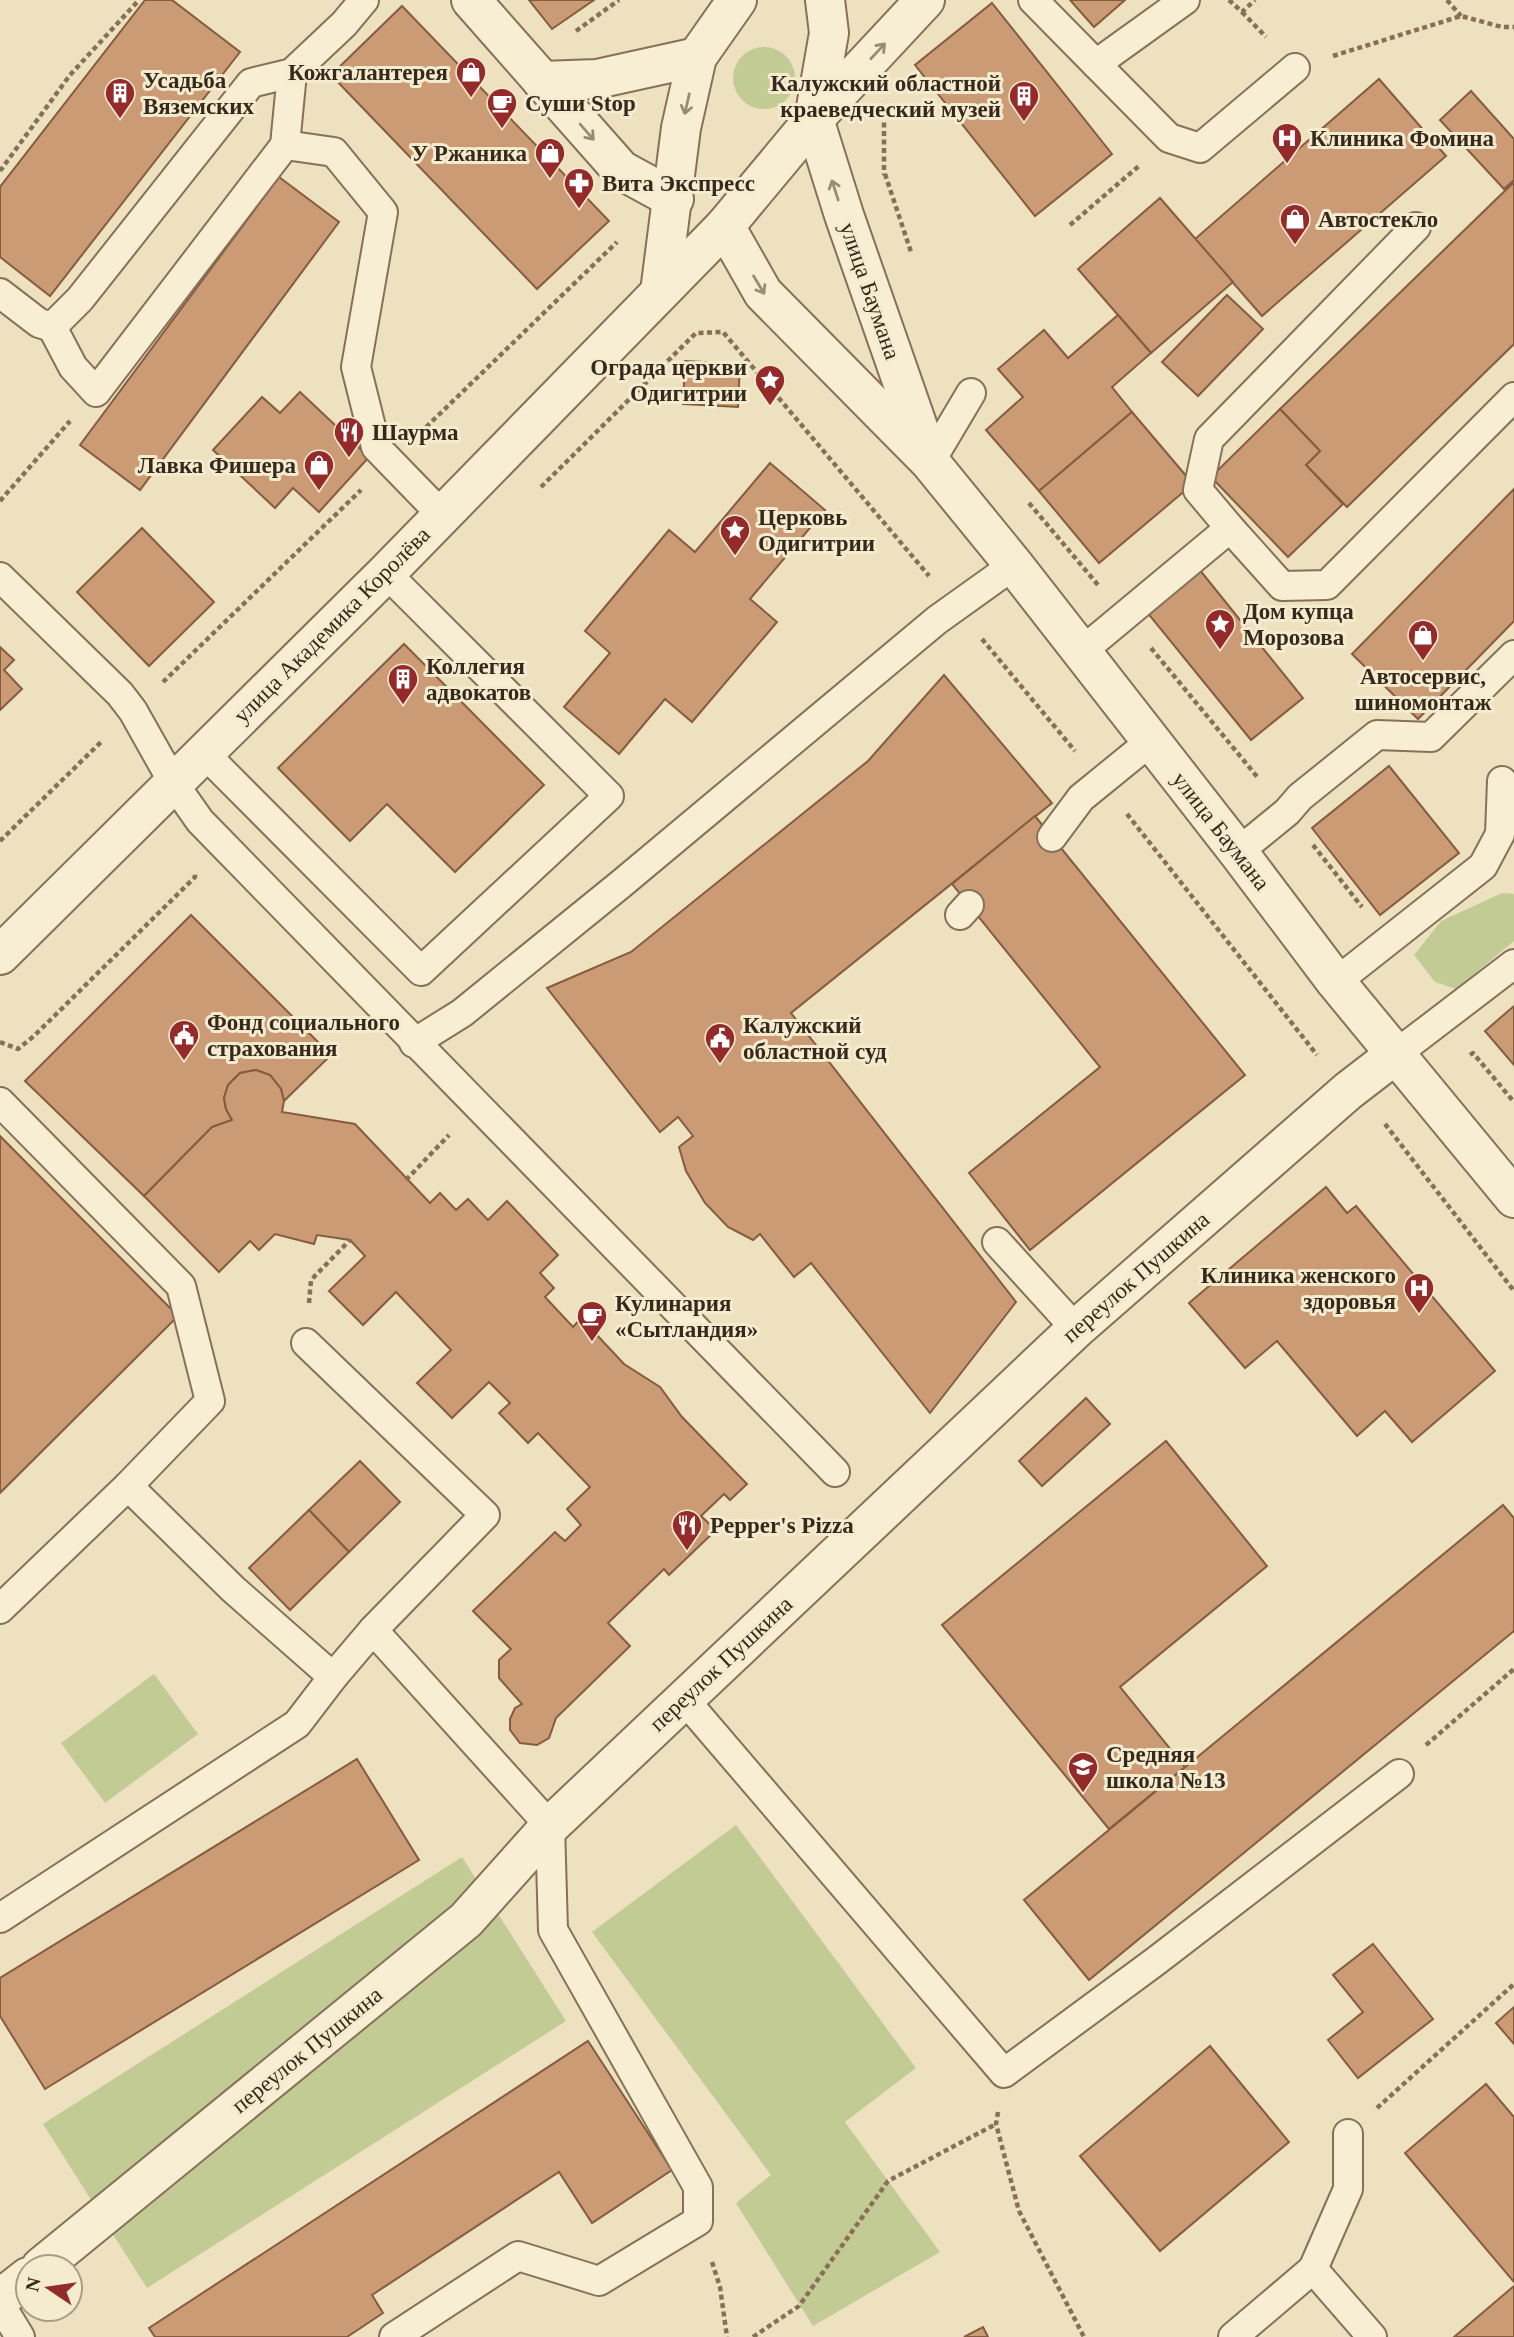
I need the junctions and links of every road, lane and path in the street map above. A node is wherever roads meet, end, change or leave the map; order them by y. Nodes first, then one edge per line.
1 (139, 0) edge
2 (364, 0) edge
3 (471, 0) edge
4 (620, 0) edge
5 (737, 0) edge
6 (809, 0) edge
7 (925, 0) edge
8 (1033, 0) edge
9 (1185, 0) edge
10 (1229, 0) edge
11 (1255, 0) edge
12 (1447, 0) edge
13 (1461, 16) junction
14 (827, 17) edge
15 (1514, 27) edge
16 (569, 35) dead end
17 (697, 57) junction
18 (1096, 64) junction
19 (1295, 68) joint
20 (292, 73) junction
21 (542, 80) junction
22 (814, 118) junction
23 (1168, 138) junction
24 (285, 145) junction
25 (0, 171) edge
26 (674, 199) junction
27 (1070, 225) dead end
28 (725, 226) junction
29 (1416, 227) dead end
30 (660, 292) junction
31 (0, 293) edge
32 (52, 327) junction
33 (96, 392) junction
34 (971, 393) dead end
35 (1514, 397) edge
36 (930, 462) junction
37 (538, 490) dead end
38 (0, 500) edge
39 (442, 515) junction
40 (1230, 528) junction
41 (1014, 565) junction
42 (386, 573) junction
43 (0, 577) edge
44 (956, 608) junction
45 (1081, 652) junction
46 (1514, 655) edge
47 (1151, 741) junction
48 (204, 753) junction
49 (1502, 780) dead end
50 (1101, 781) junction
51 (174, 784) junction
52 (200, 821) junction
53 (1052, 837) dead end
54 (1238, 852) junction
55 (195, 877) junction
56 (204, 887) dead end
57 (0, 955) edge
58 (1514, 964) edge
59 (1336, 982) junction
60 (0, 1042) edge
61 (414, 1043) junction
62 (1396, 1054) junction
63 (1348, 1091) junction
64 (0, 1102) edge
65 (477, 1108) junction
66 (1382, 1120) dead end
67 (406, 1181) dead end
68 (1514, 1198) edge
69 (350, 1240) dead end
70 (997, 1242) dead end
71 (1514, 1291) edge
72 (1076, 1329) junction
73 (306, 1343) joint
74 (835, 1472) dead end
75 (128, 1486) junction
76 (0, 1609) edge
77 (373, 1630) junction
78 (1514, 1669) edge
79 (333, 1677) junction
80 (684, 1699) junction
81 (1399, 1774) joint
82 (550, 1826) junction
83 (0, 1918) edge
84 (1514, 1984) edge
85 (1004, 2073) junction
86 (996, 2124) junction
87 (1348, 2134) joint
88 (698, 2221) junction
89 (58, 2253) edge
90 (1313, 2269) junction
91 (14, 2290) edge
92 (0, 2302) edge
93 (20, 2337) edge
94 (394, 2337) edge
95 (727, 2337) edge
96 (753, 2337) edge
97 (1084, 2337) edge
98 (1233, 2337) edge
99 (1372, 2337) edge

1 - 25 path
2 - 20 lane
3 - 21 street
4 - 16 path
5 - 17 street
6 - 14 street
22 -> 7 street, улица Академика Королёва
8 - 18 lane
9 - 18 lane
10 - 11 path
12 - 13 path
13 - 15 path
13 - 19 path
14 - 22 street
17 - 21 street
17 -> 26 street
18 - 23 lane
19 - 23 lane
20 - 24 lane
20 - 32 lane
21 -> 26 street
22 - 28 street, улица Академика Королёва
36 -> 22 street, улица Баумана
23 - 27 path
24 - 33 lane
24 - 39 lane
26 - 28 street
26 - 30 street
28 - 30 street, улица Академика Королёва
28 -> 36 street, улица Баумана
29 - 40 lane
30 - 39 street, улица Академика Королёва
31 - 32 lane
32 - 33 lane
33 - 38 path
34 - 36 lane
35 - 40 lane
36 - 41 street, улица Баумана
37 - 44 path
39 - 42 street, улица Академика Королёва
40 - 45 lane
41 - 44 lane
41 - 45 street, улица Баумана
42 - 48 street, улица Академика Королёва
42 - 48 lane
43 - 51 lane
44 - 50 path
44 - 61 lane
45 - 47 street, улица Баумана
46 - 54 lane
47 - 50 lane
47 - 54 street, улица Баумана
48 - 51 street, улица Академика Королёва
49 - 59 lane
50 - 53 lane
50 - 63 path
51 - 52 lane
51 - 57 street, улица Академика Королёва
52 - 55 path
52 - 61 lane
54 - 59 street, улица Баумана
55 - 56 path
55 - 60 path
58 - 62 lane
59 - 62 street, улица Баумана
61 - 65 lane
62 - 63 street, переулок Пушкина
62 - 68 street, улица Баумана
63 - 72 street, переулок Пушкина
64 - 75 lane
65 - 67 path
65 - 74 lane
66 - 71 path
69 - 73 path
70 - 72 lane
72 - 80 street, переулок Пушкина
73 - 77 lane
75 - 76 lane
75 - 79 lane
77 - 79 lane
77 - 82 lane
78 - 81 path
79 - 83 lane
80 - 82 street, переулок Пушкина
80 - 85 lane
81 - 85 lane
82 - 88 lane
82 - 89 street, переулок Пушкина
84 - 87 path
85 - 86 path
86 - 96 path
86 - 97 path
87 - 90 lane
88 - 94 lane
88 - 95 path
90 - 98 lane
90 - 99 lane
91 - 92 street
92 - 93 lane

